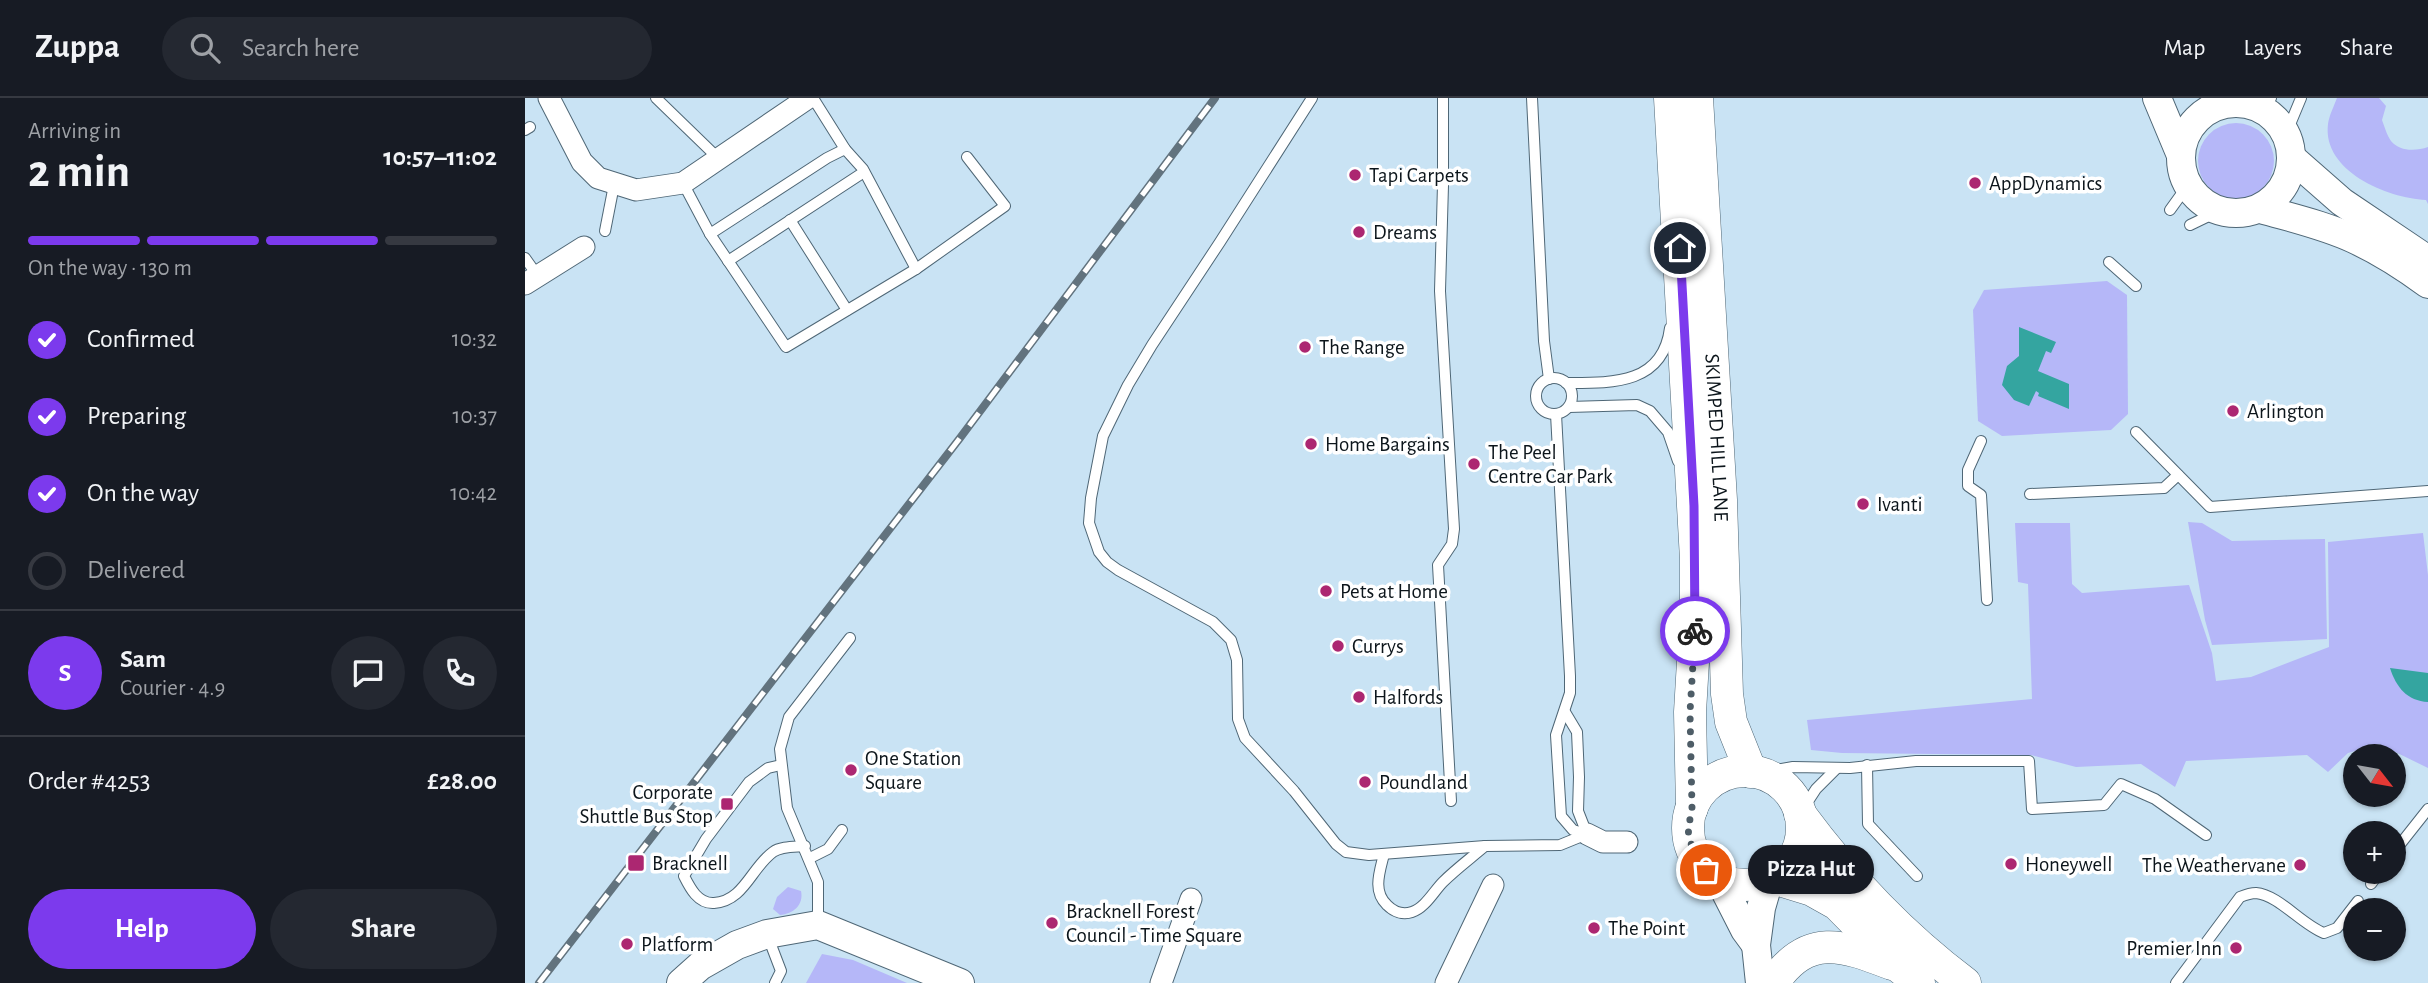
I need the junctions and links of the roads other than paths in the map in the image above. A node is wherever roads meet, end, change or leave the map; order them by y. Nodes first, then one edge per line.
1 (549, 98) edge
2 (656, 98) edge
3 (811, 98) edge
4 (1312, 98) edge
5 (1443, 98) edge
6 (1532, 98) edge
7 (1670, 98) edge
8 (1697, 98) edge
9 (2157, 98) edge
10 (2301, 98) edge
11 (2260, 101) edge
12 (2212, 102) edge
13 (2290, 147) junction
14 (845, 149) junction
15 (2180, 153) junction
16 (967, 157) dead end
17 (719, 159) junction
18 (864, 172) junction
19 (683, 183) junction
20 (614, 185) junction
21 (2187, 185) junction
22 (2261, 209) junction
23 (2170, 210) dead end
24 (2219, 211) junction
25 (790, 220) junction
26 (2190, 225) dead end
27 (605, 231) dead end
28 (710, 234) junction
29 (584, 247) dead end
30 (1680, 248) junction
31 (2428, 260) edge
32 (728, 261) junction
33 (2109, 262) dead end
34 (916, 269) junction
35 (529, 272) edge
36 (2428, 284) edge
37 (2136, 286) dead end
38 (847, 310) junction
39 (1549, 379) junction
40 (1566, 383) junction
41 (1569, 407) junction
42 (1556, 414) junction
43 (2136, 432) dead end
44 (1982, 441) dead end
45 (2178, 475) junction
46 (2428, 491) edge
47 (2030, 494) dead end
48 (1694, 506) junction
49 (1987, 600) dead end
50 (850, 638) dead end
51 (1565, 712) junction
52 (781, 765) junction
53 (1867, 765) junction
54 (1837, 768) junction
55 (1755, 773) junction
56 (1451, 801) dead end
57 (1692, 808) junction
58 (2428, 808) edge
59 (1800, 814) junction
60 (842, 830) dead end
61 (1587, 834) junction
62 (2206, 835) dead end
63 (2406, 836) edge
64 (1627, 842) dead end
65 (805, 846) junction
66 (1485, 846) junction
67 (1384, 854) junction
68 (810, 858) junction
69 (1917, 876) dead end
70 (1719, 879) junction
71 (1771, 879) junction
72 (1493, 885) dead end
73 (1191, 899) dead end
74 (2343, 920) edge
75 (818, 925) junction
76 (767, 934) junction
77 (1756, 945) junction
78 (1908, 974) edge
79 (681, 983) edge
80 (775, 983) edge
81 (960, 983) edge
82 (1161, 983) edge
83 (1446, 983) edge
84 (1760, 983) edge
85 (1773, 983) edge
86 (1965, 983) edge
87 (2176, 983) edge

1 - 20 street
2 - 17 lane
3 - 14 lane
3 - 17 street
4 - 67 lane
5 - 56 lane
6 - 39 lane
7 - 30 main road, SKIMPED HILL LANE
8 - 55 main road, SKIMPED HILL LANE
9 - 15 street
10 - 13 lane
11 - 12 street
11 - 13 street
12 - 15 street
13 - 22 street
13 - 31 street
14 - 18 lane
14 - 28 lane
15 - 21 street
16 - 34 lane
17 - 19 street
18 - 25 lane
18 - 34 lane
19 - 20 street
19 - 28 lane
20 - 27 lane
21 - 23 lane
21 - 24 street
22 - 24 street
22 - 36 street
24 - 26 lane
25 - 32 lane
25 - 38 lane
28 - 32 lane
29 - 35 street
30 - 40 lane
30 - 48 main road, SKIMPED HILL LANE
32 - 38 lane
33 - 37 lane
34 - 38 lane
39 - 40 lane
39 - 42 lane
40 - 41 lane
41 - 42 lane
41 - 48 lane
42 - 51 lane
43 - 45 lane
44 - 49 lane
45 - 46 lane
45 - 47 lane
48 - 57 main road, SKIMPED HILL LANE
50 - 52 lane
51 - 61 lane
51 - 61 lane
52 - 65 lane
52 - 65 lane
53 - 54 lane
53 - 62 lane
53 - 69 lane
54 - 55 lane
54 - 59 lane
55 - 57 main road
55 - 59 main road
57 - 70 main road
58 - 63 lane
59 - 71 main road
59 - 86 main road
60 - 68 lane
61 - 64 street
61 - 66 lane
65 - 68 lane
66 - 67 lane
66 - 67 lane
68 - 75 lane
70 - 71 main road
70 - 77 street
71 - 77 street
71 - 78 main road
72 - 83 street
73 - 82 street
74 - 87 lane
75 - 76 street
75 - 81 street
76 - 79 street
76 - 80 lane
77 - 84 street
78 - 85 main road

